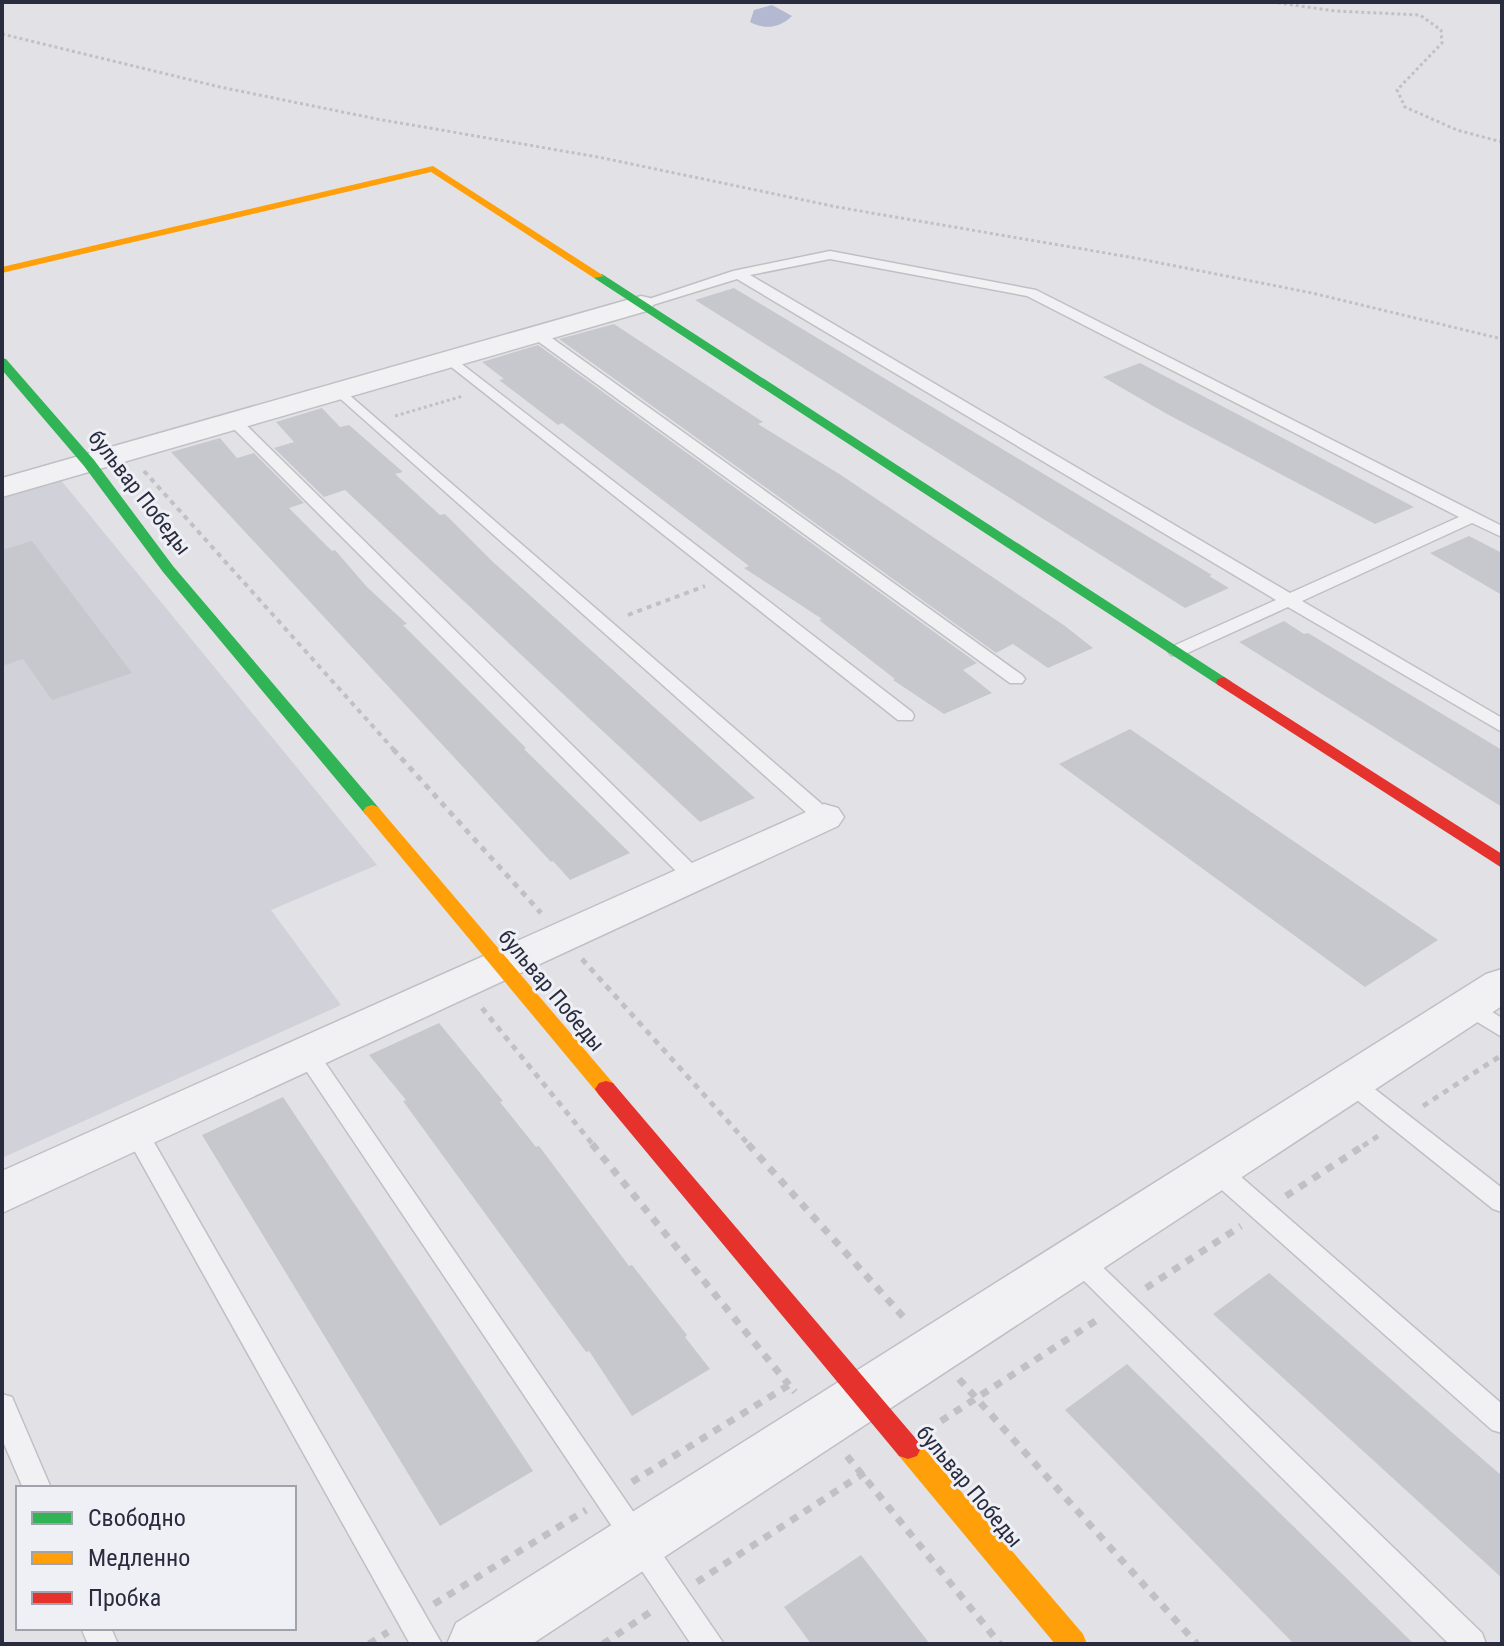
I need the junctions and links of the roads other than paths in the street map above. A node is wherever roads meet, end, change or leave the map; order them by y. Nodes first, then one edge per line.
1 (2, 270) edge
2 (738, 274) junction
3 (641, 304) junction
4 (537, 334) junction
5 (450, 359) junction
6 (2, 362) edge
7 (340, 391) junction
8 (234, 421) junction
9 (89, 463) junction
10 (2, 488) edge
11 (1472, 517) junction
12 (1502, 532) edge
13 (1289, 600) junction
14 (1177, 651) junction
15 (1016, 679) dead end
16 (905, 716) dead end
17 (1502, 726) edge
18 (824, 817) joint
19 (1502, 862) edge
20 (694, 877) junction
21 (481, 974) junction
22 (1491, 1006) edge
23 (307, 1054) junction
24 (1350, 1082) junction
25 (136, 1132) junction
26 (1215, 1169) junction
27 (2, 1193) edge
28 (1502, 1202) edge
29 (1077, 1258) junction
30 (862, 1396) junction
31 (2, 1406) edge
32 (1502, 1421) edge
33 (36, 1486) edge
34 (637, 1541) junction
35 (427, 1644) edge
36 (478, 1644) edge
37 (709, 1644) edge
38 (1073, 1644) edge
39 (1471, 1644) edge

1 - 3 street
2 - 3 lane
2 - 11 lane
2 - 13 lane
3 - 4 street
3 - 14 street
4 - 5 street
4 - 15 lane
5 - 7 street
5 - 16 lane
6 - 9 street, бульвар Победы
7 - 8 street
7 - 18 lane
8 - 9 street
8 - 20 lane
9 - 10 street
9 - 21 street, бульвар Победы
11 - 12 lane
11 - 13 lane
13 - 14 lane
13 - 17 lane
14 - 19 street
18 - 20 street
20 - 21 street
21 - 23 street
21 - 30 street, бульвар Победы
22 - 24 street
23 - 25 street
23 - 34 lane
24 - 26 street
24 - 28 lane
25 - 27 street
25 - 35 lane
26 - 29 street
26 - 32 lane
29 - 30 street
29 - 39 lane
30 - 34 street
30 - 38 street, бульвар Победы
31 - 33 lane
34 - 36 street
34 - 37 lane

